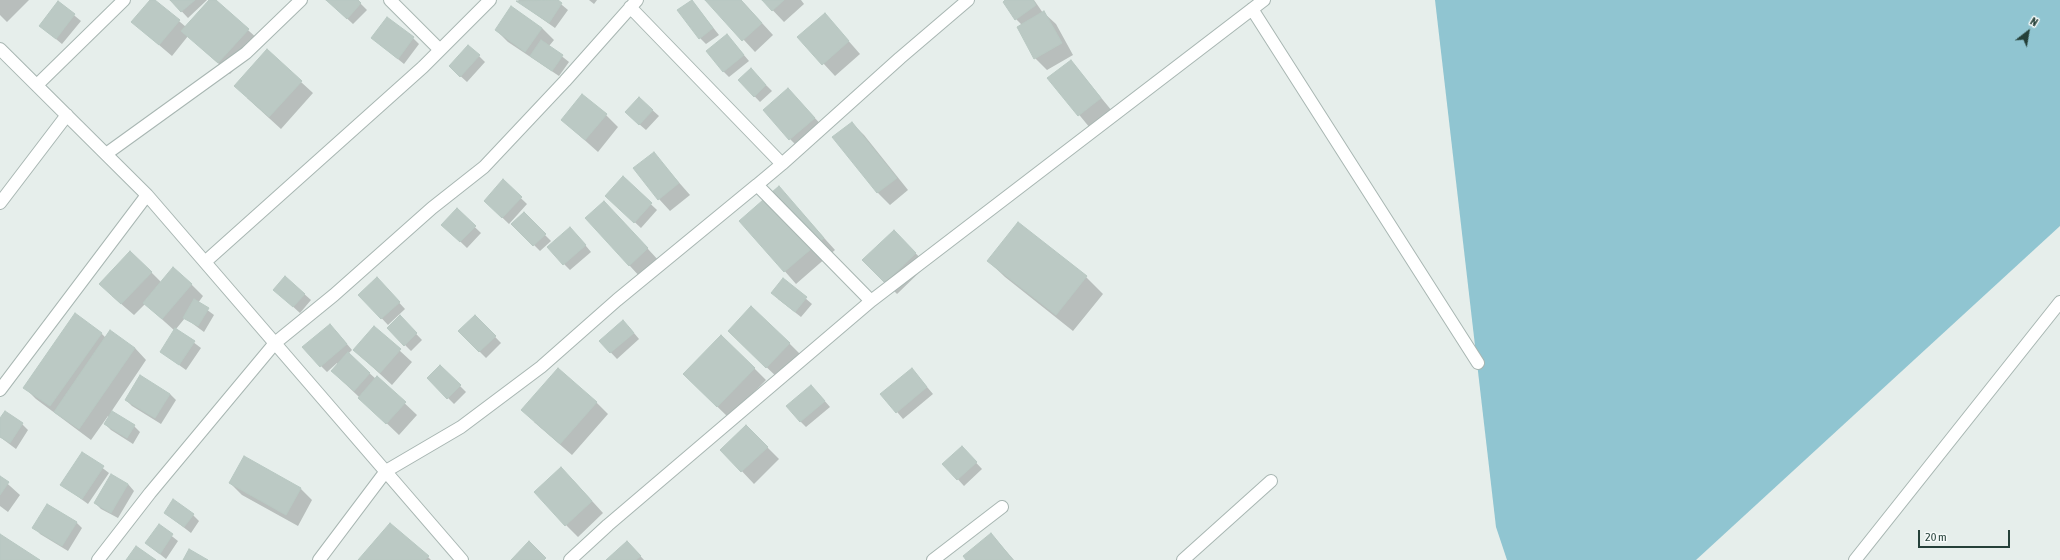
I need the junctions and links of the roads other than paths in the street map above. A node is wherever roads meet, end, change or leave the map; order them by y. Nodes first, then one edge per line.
1 (124, 0) edge
2 (301, 0) edge
3 (390, 0) edge
4 (490, 0) edge
5 (968, 0) edge
6 (1264, 0) edge
7 (633, 4) edge
8 (1252, 9) junction
9 (0, 49) edge
10 (440, 50) junction
11 (37, 86) junction
12 (67, 115) junction
13 (106, 154) junction
14 (782, 164) junction
15 (757, 185) junction
16 (147, 195) junction
17 (0, 202) edge
18 (205, 262) junction
19 (871, 301) junction
20 (2060, 302) edge
21 (275, 343) junction
22 (1478, 363) dead end
23 (0, 390) edge
24 (386, 471) junction
25 (1271, 482) dead end
26 (1002, 507) dead end
27 (98, 560) edge
28 (319, 560) edge
29 (462, 560) edge
30 (570, 560) edge
31 (933, 560) edge
32 (1183, 560) edge
33 (1855, 560) edge

1 - 11 street
2 - 13 street
3 - 10 street
4 - 10 street
5 - 14 street
6 - 8 street
7 - 14 street
7 - 21 street
8 - 19 street
8 - 22 street
9 - 11 street
10 - 18 street
11 - 12 street
12 - 13 street
12 - 17 street
13 - 16 street
14 - 15 street
15 - 19 street
15 - 24 street
16 - 18 street
16 - 23 street
18 - 21 street
19 - 30 street
20 - 33 street
21 - 24 street
21 - 27 street
24 - 28 street
24 - 29 street
25 - 32 street
26 - 31 street

